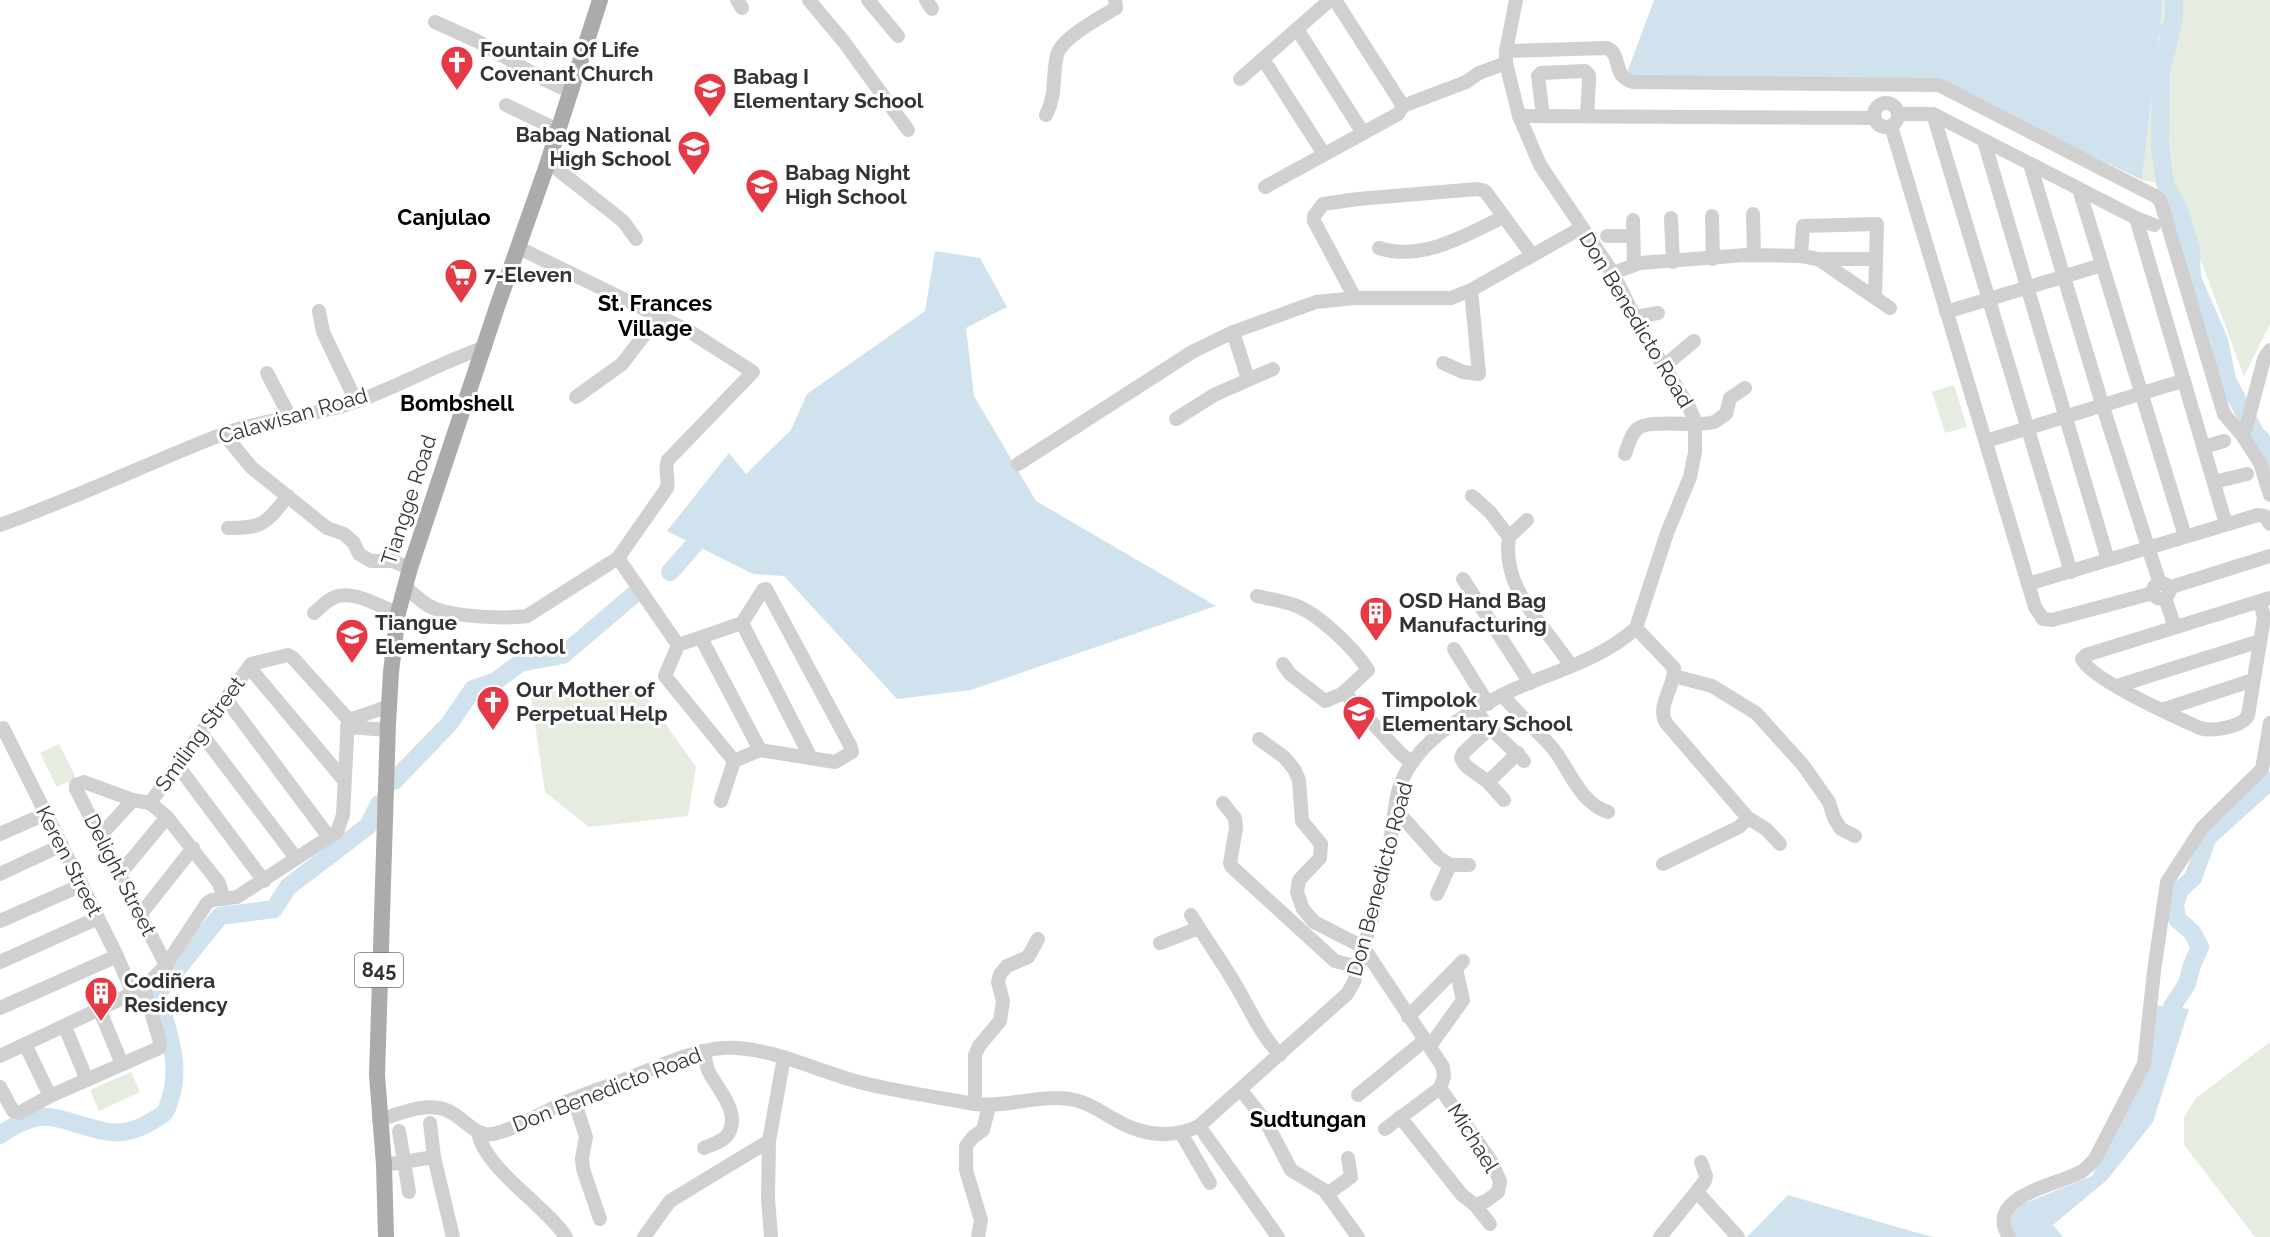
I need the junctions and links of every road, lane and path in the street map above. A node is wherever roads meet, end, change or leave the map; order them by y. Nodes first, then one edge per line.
1 (600, 0) edge
2 (809, 0) edge
3 (868, 0) edge
4 (1115, 0) edge
5 (1330, 0) edge
6 (1335, 0) edge
7 (1516, 0) edge
8 (435, 22) dead end
9 (1297, 29) junction
10 (898, 36) dead end
11 (1263, 59) junction
12 (1506, 62) junction
13 (1240, 79) dead end
14 (571, 92) junction
15 (506, 105) dead end
16 (1403, 106) junction
17 (1933, 114) junction
18 (1046, 115) dead end
19 (1519, 116) junction
20 (1544, 116) junction
21 (1587, 116) junction
22 (1875, 118) junction
23 (1894, 120) junction
24 (558, 130) junction
25 (908, 130) dead end
26 (1363, 133) junction
27 (1984, 141) junction
28 (1324, 154) junction
29 (548, 162) junction
30 (2030, 164) junction
31 (1265, 187) dead end
32 (2079, 189) junction
33 (1753, 214) dead end
34 (1712, 216) dead end
35 (1503, 217) junction
36 (1671, 218) dead end
37 (2136, 218) junction
38 (1633, 220) dead end
39 (2154, 225) dead end
40 (1581, 228) junction
41 (1607, 236) dead end
42 (1633, 236) junction
43 (636, 239) dead end
44 (519, 248) junction
45 (1379, 248) dead end
46 (1532, 255) junction
47 (1754, 255) junction
48 (1802, 256) junction
49 (1713, 259) junction
50 (1818, 259) junction
51 (1876, 259) junction
52 (1672, 262) junction
53 (1634, 264) junction
54 (2102, 265) junction
55 (1613, 273) junction
56 (2065, 276) junction
57 (2028, 287) junction
58 (1471, 290) junction
59 (1875, 297) junction
60 (1990, 297) junction
61 (1355, 298) junction
62 (1890, 308) dead end
63 (319, 311) dead end
64 (1946, 312) junction
65 (1658, 313) dead end
66 (659, 316) junction
67 (1635, 317) junction
68 (1233, 332) junction
69 (1694, 341) dead end
70 (485, 347) junction
71 (2270, 350) edge
72 (1443, 363) dead end
73 (1664, 366) junction
74 (1273, 369) dead end
75 (267, 373) dead end
76 (1248, 379) junction
77 (2182, 381) junction
78 (1745, 388) dead end
79 (2142, 394) junction
80 (576, 398) dead end
81 (356, 401) junction
82 (2103, 407) junction
83 (290, 417) junction
84 (2066, 418) junction
85 (1176, 419) dead end
86 (1695, 423) junction
87 (2029, 429) junction
88 (2244, 431) junction
89 (224, 434) junction
90 (1986, 441) junction
91 (2224, 441) dead end
92 (2204, 447) junction
93 (1625, 454) dead end
94 (1018, 464) dead end
95 (2247, 474) dead end
96 (2214, 482) junction
97 (2270, 495) edge
98 (288, 496) junction
99 (1472, 496) dead end
100 (1527, 520) dead end
101 (2226, 524) junction
102 (2270, 524) edge
103 (0, 525) edge
104 (228, 528) dead end
105 (2185, 536) junction
106 (1509, 537) junction
107 (2149, 548) junction
108 (2270, 556) edge
109 (618, 558) junction
110 (2108, 560) junction
111 (410, 568) junction
112 (2071, 572) junction
113 (1462, 579) dead end
114 (2028, 584) junction
115 (405, 587) junction
116 (2162, 591) junction
117 (1257, 596) dead end
118 (2265, 600) edge
119 (314, 613) dead end
120 (398, 613) junction
121 (742, 623) junction
122 (2175, 627) junction
123 (1636, 628) junction
124 (701, 638) junction
125 (2260, 641) junction
126 (678, 645) junction
127 (1454, 649) dead end
128 (1283, 664) dead end
129 (250, 666) junction
130 (1571, 666) junction
131 (1674, 676) junction
132 (2253, 680) junction
133 (1530, 682) junction
134 (2117, 686) junction
135 (1344, 692) junction
136 (1502, 695) junction
137 (226, 699) junction
138 (389, 706) junction
139 (1482, 707) junction
140 (2162, 710) junction
141 (347, 723) junction
142 (2270, 723) edge
143 (5, 727) edge
144 (1491, 727) junction
145 (388, 729) junction
146 (201, 733) junction
147 (1259, 739) dead end
148 (760, 750) junction
149 (811, 758) junction
150 (734, 761) junction
151 (1412, 763) junction
152 (178, 766) junction
153 (344, 779) junction
154 (1488, 782) junction
155 (133, 800) junction
156 (1504, 800) dead end
157 (721, 801) dead end
158 (150, 803) junction
159 (1222, 803) dead end
160 (1396, 810) junction
161 (1608, 812) dead end
162 (45, 814) junction
163 (167, 817) junction
164 (1748, 818) junction
165 (1, 829) edge
166 (333, 834) junction
167 (1855, 836) dead end
168 (99, 837) junction
169 (1780, 844) dead end
170 (62, 845) junction
171 (193, 848) junction
172 (296, 858) junction
173 (1663, 864) dead end
174 (1450, 865) junction
175 (1469, 865) dead end
176 (0, 874) edge
177 (119, 875) junction
178 (264, 880) junction
179 (82, 885) junction
180 (1437, 894) dead end
181 (224, 899) junction
182 (140, 915) junction
183 (1191, 915) dead end
184 (98, 918) junction
185 (0, 921) edge
186 (1199, 928) junction
187 (1038, 939) dead end
188 (1160, 943) dead end
189 (1363, 947) junction
190 (117, 956) junction
191 (0, 962) edge
192 (166, 965) junction
193 (1358, 967) junction
194 (138, 991) junction
195 (0, 1008) edge
196 (100, 1011) junction
197 (1408, 1017) junction
198 (64, 1027) junction
199 (1427, 1043) junction
200 (25, 1044) junction
201 (703, 1051) junction
202 (1280, 1055) junction
203 (0, 1056) edge
204 (784, 1057) junction
205 (122, 1064) junction
206 (87, 1080) junction
207 (1442, 1083) junction
208 (0, 1087) edge
209 (1241, 1090) junction
210 (1358, 1095) dead end
211 (50, 1096) junction
212 (574, 1100) junction
213 (975, 1104) junction
214 (989, 1106) junction
215 (1400, 1117) junction
216 (379, 1120) junction
217 (430, 1123) dead end
218 (1199, 1126) junction
219 (1385, 1129) dead end
220 (399, 1131) dead end
221 (478, 1133) junction
222 (1180, 1133) junction
223 (769, 1141) junction
224 (704, 1148) dead end
225 (434, 1157) junction
226 (1348, 1158) dead end
227 (404, 1162) junction
228 (1701, 1162) dead end
229 (384, 1165) junction
230 (1210, 1183) dead end
231 (409, 1192) dead end
232 (1697, 1192) junction
233 (1327, 1194) junction
234 (1475, 1206) junction
235 (600, 1219) dead end
236 (1490, 1224) dead end
237 (1669, 1234) edge
238 (386, 1237) edge
239 (453, 1237) edge
240 (566, 1237) edge
241 (644, 1237) edge
242 (771, 1237) edge
243 (978, 1237) edge
244 (1278, 1237) edge
245 (1358, 1237) edge
246 (1738, 1237) edge
247 (2009, 1237) edge

1 - 14 main road, Tiangge Road / 845
2 - 25 street
3 - 10 street
4 - 18 street
5 - 9 street
6 - 16 street
7 - 12 street, Don Benedicto Road
8 - 14 street
9 - 11 street
9 - 26 street
11 - 13 street
11 - 28 street
12 - 16 street
12 - 19 street, Don Benedicto Road
12 - 88 street
14 - 24 main road, Tiangge Road / 845
15 - 24 street
16 - 26 street
17 - 23 street
17 - 27 street
17 - 60 street
19 - 20 street
19 - 40 street, Don Benedicto Road
20 - 21 street
20 - 21 street
21 - 22 street
22 - 23 street
22 - 23 street
23 - 64 street
24 - 29 main road, Tiangge Road / 845
26 - 28 street
27 - 30 street
27 - 57 street
28 - 31 street
29 - 43 street
29 - 44 main road, Tiangge Road / 845
30 - 32 street
30 - 56 street
32 - 37 street
32 - 54 street
33 - 47 street
34 - 49 street
35 - 45 street
35 - 46 street
35 - 61 street
36 - 52 street
37 - 39 street
37 - 77 street
38 - 42 street
40 - 46 street
40 - 55 street, Don Benedicto Road
41 - 42 street
42 - 53 street
44 - 66 street
44 - 70 main road, Tiangge Road / 845
46 - 58 street
47 - 48 street
47 - 49 street
48 - 50 street
48 - 51 street
49 - 52 street
50 - 51 street
50 - 59 street
51 - 59 street
52 - 53 street
53 - 55 street
54 - 56 street
54 - 79 street
55 - 67 street, Don Benedicto Road
56 - 57 street
56 - 82 street
57 - 60 street
57 - 84 street
58 - 61 street
58 - 72 street
59 - 62 street
60 - 64 street
60 - 87 street
61 - 68 street
63 - 81 street
64 - 90 street
65 - 67 street
66 - 80 street
66 - 109 street
67 - 73 street, Don Benedicto Road
68 - 76 street
68 - 94 street
69 - 73 street
70 - 81 street, Calawisan Road
70 - 111 main road, Tiangge Road / 845
71 - 88 street
73 - 86 street, Don Benedicto Road
74 - 76 street
75 - 83 street
76 - 85 street
77 - 79 street
77 - 92 street
78 - 86 street
79 - 82 street
79 - 105 street
81 - 83 street, Calawisan Road
82 - 84 street
82 - 107 street
83 - 89 street, Calawisan Road
84 - 87 street
84 - 110 street
86 - 93 street
86 - 123 street, Don Benedicto Road
87 - 90 street
87 - 112 street
88 - 97 street
89 - 98 street
89 - 103 street, Calawisan Road
90 - 114 street
91 - 92 street
92 - 96 street
95 - 96 street
96 - 101 street
98 - 104 street
98 - 111 street
99 - 106 street
100 - 106 street
101 - 102 street
101 - 105 street
105 - 107 street
106 - 130 street
107 - 110 street
107 - 116 street
108 - 116 street
109 - 115 street
109 - 126 street
110 - 112 street
111 - 115 main road, Tiangge Road / 845
112 - 114 street
113 - 133 street
114 - 116 street
115 - 120 main road, Tiangge Road / 845
116 - 122 street
117 - 135 street
118 - 122 street
118 - 125 street
119 - 120 street
120 - 138 main road, Tiangge Road / 845
121 - 124 street
121 - 149 street
121 - 149 street
122 - 134 street
123 - 130 street, Don Benedicto Road
123 - 131 street
124 - 126 street
124 - 148 street
125 - 132 street
125 - 134 street
126 - 150 street
127 - 139 street
128 - 135 street
129 - 137 street, Smiling Street
129 - 141 street
129 - 153 street
130 - 133 street, Don Benedicto Road
131 - 164 street
131 - 167 street
132 - 140 street
132 - 140 street
133 - 136 street, Don Benedicto Road
134 - 140 street
135 - 151 street
136 - 139 street, Don Benedicto Road
136 - 161 street
137 - 146 street, Smiling Street
137 - 166 street
138 - 141 street
138 - 145 main road, Tiangge Road / 845
139 - 144 street
139 - 151 street, Don Benedicto Road
141 - 145 street
141 - 153 street
142 - 247 street
143 - 162 street, Keren Street
144 - 154 street
144 - 154 street
145 - 216 main road, Tiangge Road / 845
146 - 152 street, Smiling Street
146 - 172 street
147 - 189 street
148 - 149 street
148 - 150 street
150 - 157 street
151 - 160 street, Don Benedicto Road
152 - 158 street, Smiling Street
152 - 178 street
153 - 166 street
154 - 156 street
155 - 158 street
155 - 168 street
155 - 168 street, Delight Street
158 - 163 street
159 - 193 street
160 - 174 street
160 - 189 street, Don Benedicto Road
162 - 165 street
162 - 170 street, Keren Street
163 - 171 street
163 - 177 street
164 - 169 street
164 - 173 street
166 - 172 street
168 - 177 street, Delight Street
170 - 176 street
170 - 179 street, Keren Street
171 - 181 street
171 - 182 street
172 - 178 street
174 - 175 street
174 - 180 street
177 - 182 street, Delight Street
178 - 181 street
179 - 184 street, Keren Street
179 - 185 street
181 - 192 street
182 - 192 street, Delight Street
183 - 186 street
184 - 190 street, Keren Street
184 - 191 street
186 - 188 street
186 - 202 street
187 - 213 street
189 - 193 street, Don Benedicto Road
189 - 197 street, Michael
190 - 194 street, Keren Street
190 - 195 street
192 - 194 street
193 - 202 street, Don Benedicto Road
194 - 196 street
194 - 205 street, Keren Street
196 - 198 street
196 - 205 street
197 - 199 street, Michael
197 - 199 street
198 - 200 street
198 - 206 street
199 - 207 street, Michael
199 - 210 street
200 - 203 street
200 - 211 street
201 - 204 street, Don Benedicto Road
201 - 212 street, Don Benedicto Road
201 - 224 street
202 - 209 street, Don Benedicto Road
204 - 213 street, Don Benedicto Road
204 - 223 street
205 - 206 street
206 - 211 street
207 - 215 street
207 - 234 street, Michael
208 - 211 street
209 - 218 street, Don Benedicto Road
209 - 233 street
212 - 221 street, Don Benedicto Road
212 - 235 street
213 - 214 street, Don Benedicto Road
214 - 222 street, Don Benedicto Road
214 - 243 street
215 - 219 street
215 - 234 street, Michael
216 - 221 street
216 - 229 main road, 845
217 - 225 street
218 - 222 street, Don Benedicto Road
218 - 244 street
220 - 227 street
221 - 240 street
222 - 230 street
223 - 241 street
223 - 242 street
225 - 227 street
225 - 239 street
226 - 233 street
227 - 229 street
227 - 231 street
228 - 232 street
229 - 238 main road, 845
232 - 237 street
232 - 246 street
233 - 245 street
234 - 236 street

